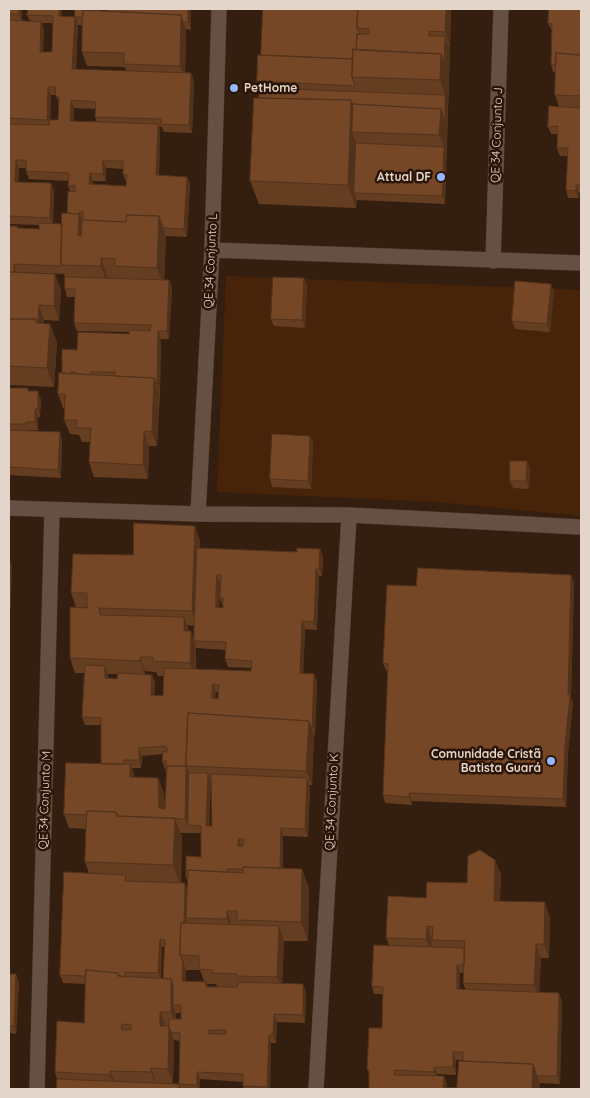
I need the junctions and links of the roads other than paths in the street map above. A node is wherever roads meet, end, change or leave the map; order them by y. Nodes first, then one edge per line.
1 (220, 9) edge
2 (501, 9) edge
3 (212, 250) junction
4 (493, 261) junction
5 (581, 263) edge
6 (9, 508) edge
7 (52, 510) junction
8 (198, 514) junction
9 (349, 515) junction
10 (581, 527) edge
11 (37, 1089) edge
12 (316, 1089) edge

1 - 3 street, QE 34 Conjunto L
2 - 4 street, QE 34 Conjunto J
3 - 4 street
3 - 8 street, QE 34 Conjunto L
4 - 5 street
6 - 7 street
7 - 8 street
7 - 11 street, QE 34 Conjunto M
8 - 9 street
9 - 10 street
9 - 12 street, QE 34 Conjunto K

